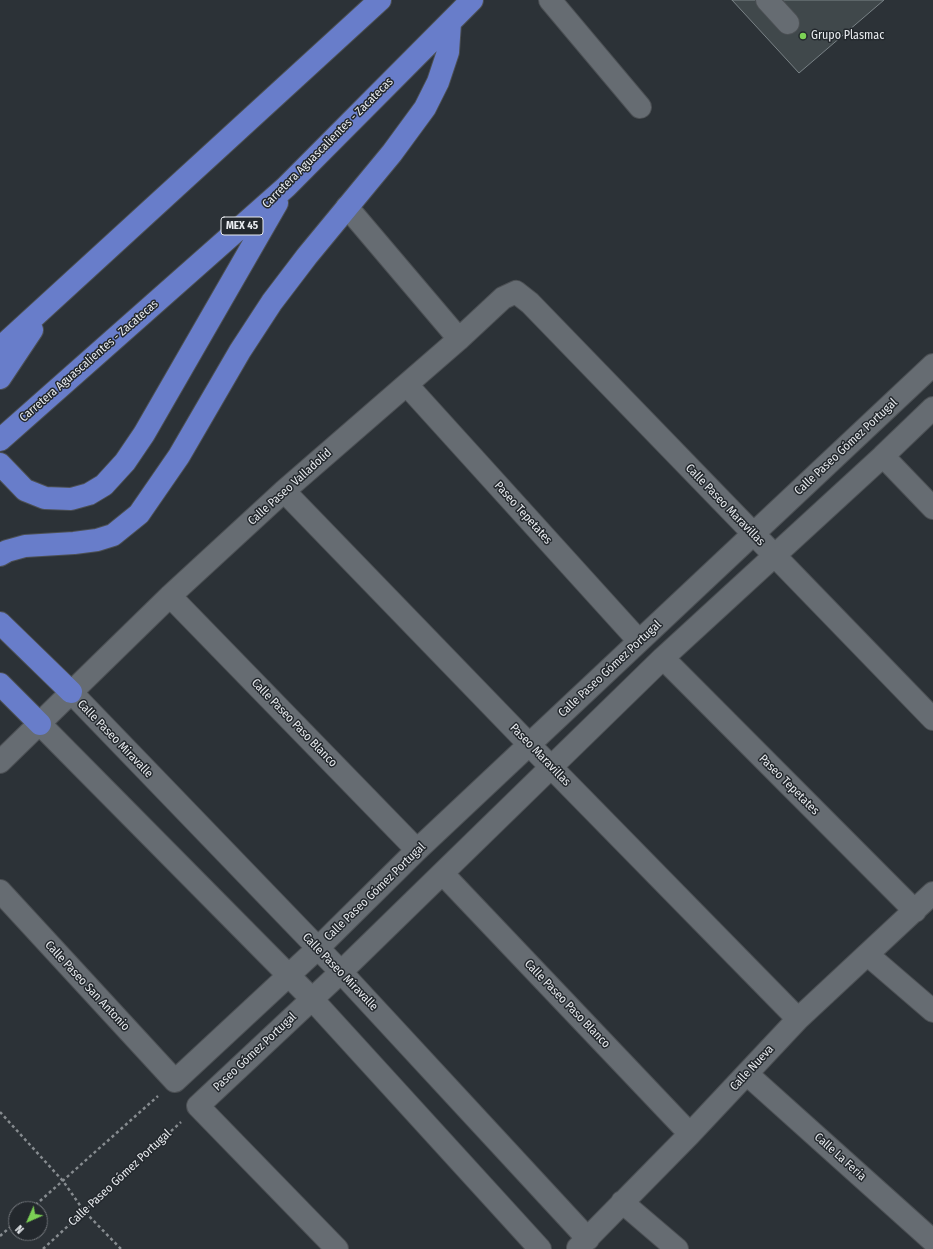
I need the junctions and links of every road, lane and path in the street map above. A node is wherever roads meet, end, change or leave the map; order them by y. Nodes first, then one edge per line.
1 (380, 0) edge
2 (472, 0) edge
3 (550, 0) edge
4 (767, 0) edge
5 (450, 23) junction
6 (788, 23) dead end
7 (640, 107) dead end
8 (286, 187) junction
9 (348, 207) junction
10 (516, 292) joint
11 (51, 300) junction
12 (459, 339) junction
13 (0, 348) edge
14 (933, 365) edge
15 (0, 378) edge
16 (407, 384) junction
17 (933, 408) edge
18 (0, 440) edge
19 (883, 456) junction
20 (0, 464) edge
21 (284, 490) junction
22 (933, 508) edge
23 (754, 534) junction
24 (0, 555) edge
25 (773, 555) junction
26 (170, 596) junction
27 (0, 623) edge
28 (640, 640) junction
29 (663, 658) junction
30 (0, 684) edge
31 (71, 692) junction
32 (933, 719) edge
33 (40, 724) junction
34 (530, 744) junction
35 (0, 762) edge
36 (552, 768) junction
37 (417, 850) junction
38 (443, 874) junction
39 (0, 891) edge
40 (933, 893) edge
41 (915, 911) junction
42 (317, 949) junction
43 (868, 955) junction
44 (341, 972) junction
45 (289, 975) junction
46 (312, 998) junction
47 (933, 1011) edge
48 (798, 1018) junction
49 (747, 1074) junction
50 (175, 1080) junction
51 (198, 1106) junction
52 (0, 1112) edge
53 (690, 1134) junction
54 (63, 1182) junction
55 (40, 1201) edge
56 (622, 1202) junction
57 (84, 1211) junction
58 (8, 1229) edge
59 (0, 1236) edge
60 (933, 1241) edge
61 (583, 1244) edge
62 (43, 1249) edge
63 (121, 1249) edge
64 (337, 1249) edge
65 (540, 1249) edge
66 (677, 1249) edge

1 - 11 highway
2 - 5 highway, Carretera Aguascalientes - Zacatecas / MEX 45
3 - 7 street
4 - 6 street
5 - 8 highway, Carretera Aguascalientes - Zacatecas / MEX 45
5 - 9 highway
8 - 18 highway, Carretera Aguascalientes - Zacatecas / MEX 45
8 - 20 highway
9 - 12 street
9 - 24 highway
10 - 12 street, Calle Paseo Valladolid
10 - 23 street, Calle Paseo Maravillas
11 - 13 highway
11 - 15 highway
12 - 16 street, Calle Paseo Valladolid
14 - 23 street, Calle Paseo Gómez Portugal
16 - 21 street, Calle Paseo Valladolid
16 - 28 street, Paseo Tepetates
17 - 19 street
19 - 22 street
19 - 25 street
21 - 26 street, Calle Paseo Valladolid
21 - 34 street, Paseo Maravillas
23 - 25 street, Calle Paseo Maravillas
23 - 28 street, Calle Paseo Gómez Portugal
25 - 29 street
25 - 32 street, Calle Paseo Maravillas
26 - 31 street, Calle Paseo Valladolid
26 - 37 street, Calle Paseo Paso Blanco
27 - 31 highway
28 - 34 street, Calle Paseo Gómez Portugal
29 - 36 street
29 - 41 street, Paseo Tepetates
30 - 33 highway
31 - 33 street, Calle Paseo Valladolid
31 - 42 street, Calle Paseo Miravalle
33 - 35 street, Calle Paseo Valladolid
33 - 45 street
34 - 36 street, Paseo Maravillas
34 - 37 street, Calle Paseo Gómez Portugal
36 - 38 street
36 - 48 street, Paseo Maravillas
37 - 42 street, Calle Paseo Gómez Portugal
38 - 44 street
38 - 53 street, Calle Paseo Paso Blanco
39 - 50 street, Calle Paseo San Antonio
40 - 41 street, Calle Nueva
41 - 43 street, Calle Nueva
42 - 44 street, Calle Paseo Miravalle
42 - 45 street, Calle Paseo Gómez Portugal
43 - 47 street
43 - 48 street, Calle Nueva
44 - 46 street
44 - 61 street, Calle Paseo Miravalle
45 - 46 street
45 - 50 street
46 - 51 street, Paseo Gómez Portugal
46 - 65 street
48 - 49 street, Calle Nueva
49 - 53 street, Calle Nueva
49 - 60 street, Calle La Feria
50 - 54 path
51 - 57 path, Calle Paseo Gómez Portugal
51 - 64 street
52 - 54 path
53 - 56 street, Calle Nueva
54 - 55 path
54 - 57 path
56 - 61 street, Calle Nueva
56 - 66 street
57 - 62 path, Calle Paseo Gómez Portugal
57 - 63 path
58 - 59 path

